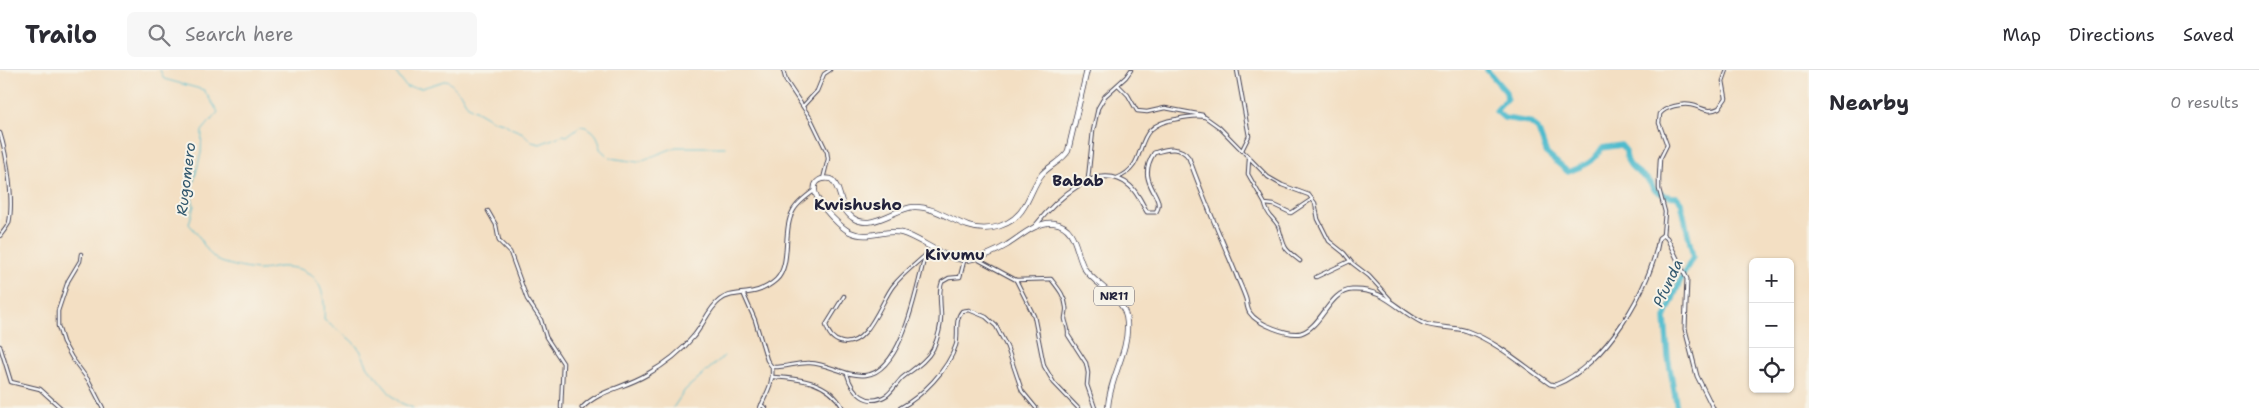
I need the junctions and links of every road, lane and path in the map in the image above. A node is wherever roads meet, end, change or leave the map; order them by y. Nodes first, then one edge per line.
1 (783, 70) edge
2 (830, 70) edge
3 (1087, 70) edge
4 (1131, 70) edge
5 (1237, 70) edge
6 (1726, 70) edge
7 (1118, 85) junction
8 (803, 106) junction
9 (1205, 117) junction
10 (0, 133) edge
11 (1242, 150) junction
12 (1249, 159) junction
13 (823, 179) junction
14 (1114, 179) junction
15 (1088, 180) junction
16 (815, 190) junction
17 (1312, 199) junction
18 (1265, 204) junction
19 (488, 211) dead end
20 (1034, 228) junction
21 (1663, 235) junction
22 (0, 236) edge
23 (933, 248) junction
24 (80, 254) dead end
25 (925, 256) junction
26 (975, 258) junction
27 (964, 260) junction
28 (1300, 261) dead end
29 (1350, 261) junction
30 (1316, 278) dead end
31 (1016, 280) junction
32 (744, 295) junction
33 (844, 296) dead end
34 (1390, 299) junction
35 (0, 346) edge
36 (772, 366) junction
37 (847, 374) junction
38 (773, 377) junction
39 (761, 406) edge
40 (61, 408) edge
41 (103, 408) edge
42 (561, 408) edge
43 (582, 408) edge
44 (766, 408) edge
45 (843, 408) edge
46 (900, 408) edge
47 (1036, 408) edge
48 (1078, 408) edge
49 (1094, 408) edge
50 (1108, 408) edge
51 (1713, 408) edge

1 - 8 street
2 - 8 street
3 - 13 highway
4 - 7 street
5 - 11 street
6 - 21 street
7 - 9 street
7 - 15 street
8 - 13 street
9 - 11 street
9 - 14 street
10 - 22 street
11 - 12 street
12 - 17 street
12 - 18 street
13 - 16 highway
14 - 15 main road
14 - 34 main road
15 - 20 main road
16 - 23 highway, NR11
16 - 32 main road
17 - 18 street
17 - 29 street
18 - 28 street
19 - 42 street
20 - 26 highway, NR11
20 - 50 highway, NR11
21 - 34 main road
21 - 51 main road
23 - 25 street
23 - 27 highway, NR11
24 - 41 street
25 - 33 street
25 - 37 street
26 - 27 highway, NR11
26 - 31 street
27 - 37 street
29 - 30 street
29 - 34 street
31 - 48 street
31 - 49 street
32 - 36 street
32 - 43 main road
35 - 40 street
36 - 37 street
36 - 38 street
38 - 39 street
38 - 45 street
39 - 44 street
46 - 47 street

